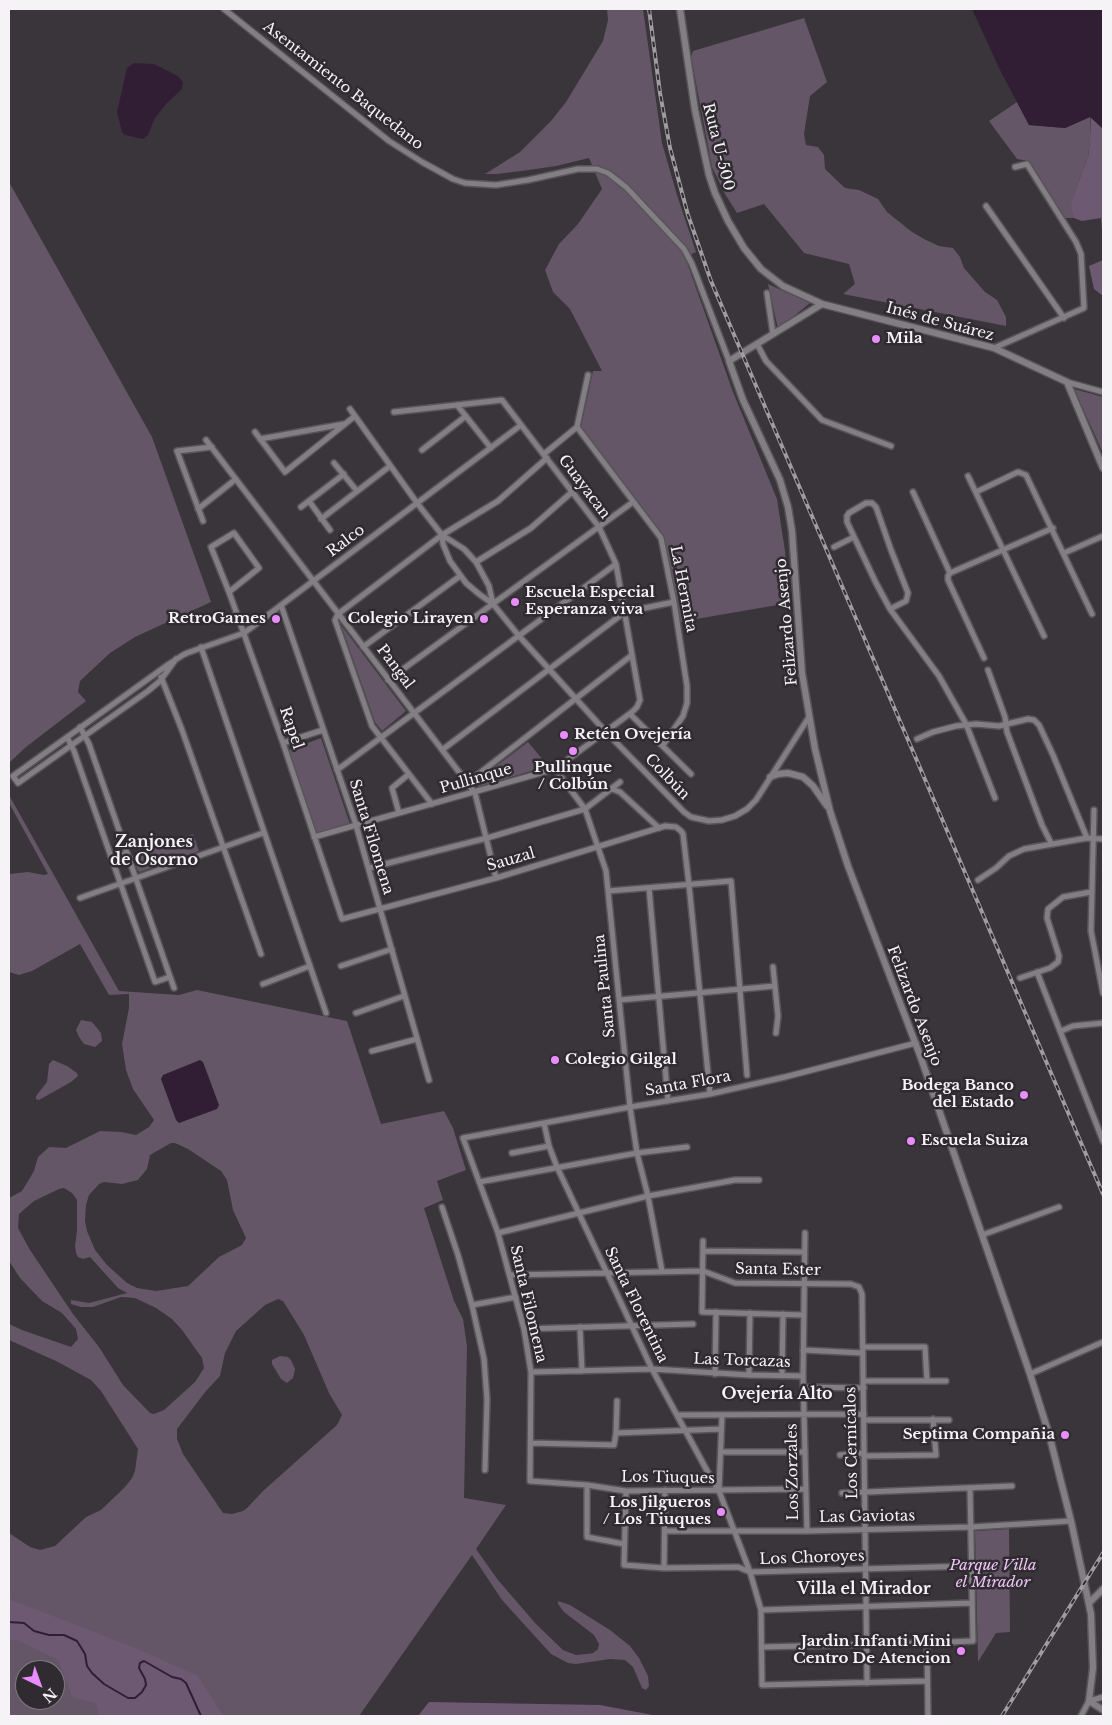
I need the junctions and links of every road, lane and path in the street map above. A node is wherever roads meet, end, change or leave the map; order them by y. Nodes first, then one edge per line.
1 (224, 9) edge
2 (680, 9) edge
3 (1015, 167) dead end
4 (986, 206) dead end
5 (767, 293) dead end
6 (822, 304) junction
7 (1064, 318) junction
8 (773, 334) junction
9 (757, 344) junction
10 (994, 348) junction
11 (729, 361) junction
12 (588, 375) dead end
13 (1067, 382) junction
14 (1103, 392) edge
15 (458, 405) junction
16 (350, 409) dead end
17 (394, 412) dead end
18 (355, 416) junction
19 (466, 416) junction
20 (345, 424) junction
21 (521, 425) junction
22 (577, 427) junction
23 (255, 432) dead end
24 (260, 439) junction
25 (206, 440) dead end
26 (891, 446) dead end
27 (212, 447) junction
28 (491, 448) junction
29 (422, 450) dead end
30 (545, 456) junction
31 (334, 463) dead end
32 (390, 466) junction
33 (1103, 468) edge
34 (344, 474) junction
35 (968, 476) dead end
36 (236, 479) junction
37 (357, 491) junction
38 (572, 492) junction
39 (913, 492) dead end
40 (976, 492) junction
41 (309, 502) junction
42 (633, 502) junction
43 (417, 503) junction
44 (301, 507) dead end
45 (198, 509) junction
46 (321, 519) junction
47 (202, 521) dead end
48 (599, 527) junction
49 (1053, 528) junction
50 (330, 530) dead end
51 (442, 536) junction
52 (1103, 536) edge
53 (854, 537) junction
54 (834, 547) dead end
55 (1004, 550) junction
56 (1064, 553) junction
57 (476, 562) junction
58 (616, 564) junction
59 (950, 573) junction
60 (460, 576) junction
61 (312, 581) junction
62 (229, 592) junction
63 (674, 602) junction
64 (493, 604) junction
65 (281, 605) junction
66 (890, 609) junction
67 (625, 612) junction
68 (338, 614) junction
69 (1092, 614) dead end
70 (244, 633) junction
71 (519, 636) junction
72 (1044, 636) dead end
73 (201, 647) junction
74 (363, 647) junction
75 (632, 655) junction
76 (984, 658) dead end
77 (176, 659) junction
78 (550, 669) junction
79 (988, 670) dead end
80 (158, 671) junction
81 (162, 678) junction
82 (388, 680) junction
83 (576, 698) junction
84 (414, 713) junction
85 (630, 714) junction
86 (809, 717) junction
87 (966, 724) junction
88 (1006, 725) junction
89 (80, 727) junction
90 (323, 730) junction
91 (606, 732) junction
92 (85, 736) junction
93 (67, 737) junction
94 (381, 738) junction
95 (917, 739) dead end
96 (283, 744) junction
97 (72, 745) junction
98 (663, 745) junction
99 (442, 750) junction
100 (555, 769) junction
101 (337, 770) junction
102 (408, 774) junction
103 (691, 774) dead end
104 (770, 777) junction
105 (467, 782) junction
106 (620, 782) dead end
107 (612, 789) junction
108 (475, 793) junction
109 (995, 798) dead end
110 (432, 804) junction
111 (585, 809) junction
112 (1094, 810) dead end
113 (830, 811) junction
114 (399, 813) junction
115 (356, 825) junction
116 (659, 828) junction
117 (263, 833) junction
118 (314, 837) junction
119 (487, 838) junction
120 (1087, 838) junction
121 (1094, 838) junction
122 (1103, 839) edge
123 (1051, 843) junction
124 (224, 847) junction
125 (597, 848) junction
126 (127, 853) junction
127 (112, 859) junction
128 (369, 868) junction
129 (136, 878) junction
130 (496, 878) junction
131 (978, 880) dead end
132 (120, 884) junction
133 (689, 885) junction
134 (649, 888) junction
135 (608, 891) junction
136 (1091, 892) junction
137 (80, 898) dead end
138 (380, 909) junction
139 (342, 919) joint
140 (392, 949) junction
141 (261, 954) dead end
142 (310, 966) junction
143 (341, 966) dead end
144 (773, 967) dead end
145 (1037, 972) junction
146 (170, 977) junction
147 (1020, 978) dead end
148 (263, 984) dead end
149 (775, 986) junction
150 (174, 988) dead end
151 (740, 990) junction
152 (700, 993) junction
153 (1103, 993) edge
154 (404, 996) junction
155 (659, 997) junction
156 (619, 1000) junction
157 (326, 1013) dead end
158 (356, 1013) dead end
159 (1103, 1024) edge
160 (1061, 1031) junction
161 (776, 1033) dead end
162 (417, 1039) junction
163 (916, 1044) junction
164 (372, 1051) dead end
165 (747, 1075) dead end
166 (429, 1080) dead end
167 (710, 1094) junction
168 (668, 1101) junction
169 (630, 1107) junction
170 (544, 1123) junction
171 (462, 1138) joint
172 (1103, 1141) edge
173 (550, 1146) junction
174 (686, 1147) dead end
175 (512, 1153) dead end
176 (637, 1153) junction
177 (557, 1167) junction
178 (758, 1180) dead end
179 (479, 1182) junction
180 (648, 1196) junction
181 (442, 1207) dead end
182 (1059, 1207) dead end
183 (578, 1213) junction
184 (498, 1233) junction
185 (805, 1234) dead end
186 (982, 1235) junction
187 (703, 1241) dead end
188 (703, 1251) junction
189 (804, 1252) junction
190 (662, 1271) junction
191 (703, 1272) junction
192 (607, 1273) junction
193 (510, 1275) junction
194 (804, 1284) junction
195 (862, 1294) joint
196 (516, 1297) junction
197 (472, 1305) junction
198 (716, 1312) junction
199 (750, 1313) junction
200 (783, 1314) junction
201 (803, 1315) junction
202 (693, 1324) dead end
203 (632, 1326) junction
204 (580, 1327) junction
205 (524, 1329) junction
206 (1103, 1342) edge
207 (863, 1346) junction
208 (803, 1350) junction
209 (863, 1353) junction
210 (652, 1369) junction
211 (582, 1371) junction
212 (531, 1372) junction
213 (715, 1374) junction
214 (1030, 1374) junction
215 (749, 1375) junction
216 (782, 1376) junction
217 (803, 1376) junction
218 (864, 1381) junction
219 (927, 1381) junction
220 (946, 1381) dead end
221 (804, 1386) junction
222 (864, 1388) junction
223 (617, 1401) dead end
224 (804, 1414) junction
225 (677, 1416) junction
226 (722, 1416) junction
227 (864, 1417) junction
228 (933, 1419) junction
229 (949, 1420) dead end
230 (721, 1429) junction
231 (685, 1430) junction
232 (616, 1433) junction
233 (531, 1443) junction
234 (721, 1452) junction
235 (805, 1452) junction
236 (840, 1455) dead end
237 (864, 1455) junction
238 (485, 1470) dead end
239 (530, 1481) joint
240 (587, 1485) junction
241 (1012, 1486) dead end
242 (970, 1488) junction
243 (806, 1489) junction
244 (665, 1490) junction
245 (626, 1491) junction
246 (718, 1491) junction
247 (842, 1492) dead end
248 (865, 1492) junction
249 (1071, 1521) junction
250 (972, 1527) junction
251 (865, 1529) junction
252 (665, 1531) junction
253 (807, 1531) junction
254 (734, 1532) junction
255 (624, 1544) junction
256 (972, 1566) junction
257 (664, 1568) junction
258 (866, 1568) junction
259 (750, 1572) junction
260 (1103, 1589) edge
261 (972, 1603) junction
262 (1089, 1603) junction
263 (866, 1606) junction
264 (761, 1610) junction
265 (927, 1643) junction
266 (867, 1644) junction
267 (762, 1647) junction
268 (927, 1681) junction
269 (867, 1682) junction
270 (1103, 1697) edge
271 (1089, 1701) junction
272 (1103, 1710) edge
273 (928, 1716) edge
274 (1081, 1716) edge

1 - 11 street, Asentamiento Baquedano
2 - 6 street, Ruta U-500
3 - 7 street
4 - 7 street
5 - 8 street
6 - 8 street
6 - 10 street, Inés de Suárez
7 - 10 street
8 - 9 street
9 - 11 street
9 - 26 street
10 - 13 street, Inés de Suárez
11 - 86 street, Felizardo Asenjo
12 - 22 street
13 - 14 street, Inés de Suárez
13 - 33 street
15 - 17 street
15 - 19 street
15 - 21 street, Guayacan
16 - 18 street, Colbún
18 - 20 street
18 - 32 street, Colbún
19 - 28 street
19 - 29 street
20 - 24 street
20 - 24 street
21 - 28 street, Ralco
21 - 30 street, Guayacan
22 - 30 street
22 - 42 street, La Hermita
23 - 24 street
25 - 27 street, Pangal
27 - 36 street, Pangal
27 - 45 street
28 - 43 street, Ralco
30 - 38 street, Guayacan
30 - 51 street
31 - 34 street
32 - 37 street
32 - 43 street, Colbún
34 - 37 street
34 - 41 street
35 - 40 street
36 - 45 street
36 - 61 street, Pangal
37 - 46 street
38 - 48 street, Guayacan
38 - 57 street
39 - 59 street
40 - 49 street
40 - 55 street
41 - 44 street
41 - 46 street
42 - 48 street
42 - 63 street, La Hermita
43 - 51 street, Colbún
43 - 61 street, Ralco
45 - 47 street
46 - 50 street
48 - 58 street, Guayacan
48 - 64 street
49 - 55 street
49 - 56 street
51 - 57 street, Colbún
51 - 60 street, Colbún
51 - 68 street
52 - 56 street
53 - 54 street
53 - 66 street
53 - 66 street
55 - 59 street
55 - 72 street
56 - 69 street
57 - 64 street, Colbún
58 - 67 street, Guayacan
58 - 71 street
59 - 76 street
60 - 64 street, Colbún
60 - 74 street
61 - 65 street, Ralco
61 - 68 street, Pangal
62 - 62 street, Rapel
62 - 70 street, Rapel
63 - 67 street
63 - 98 street, La Hermita
64 - 71 street, Colbún
64 - 82 street
65 - 70 street, Ralco
65 - 90 street, Santa Filomena
66 - 87 street
67 - 75 street, Guayacan
67 - 78 street
68 - 74 street, Pangal
68 - 94 street
70 - 73 street, Ralco
70 - 96 street, Rapel
71 - 78 street, Colbún
71 - 84 street
73 - 77 street, Ralco
73 - 117 street
74 - 82 street, Pangal
75 - 83 street
75 - 85 street, Guayacan
77 - 80 street, Ralco
77 - 81 street, Ralco
78 - 83 street, Colbún
78 - 99 street
79 - 88 street
80 - 81 street
80 - 89 street, Ralco
81 - 92 street, Ralco
81 - 124 street
82 - 84 street, Pangal
83 - 91 street, Colbún
83 - 105 street
84 - 94 street
84 - 99 street, Pangal
85 - 91 street, Pullinque
85 - 98 street
86 - 104 street, Colbún
86 - 113 street, Felizardo Asenjo
87 - 88 street
87 - 95 street
87 - 109 street
88 - 120 street
88 - 123 street
89 - 92 street
89 - 93 street, Ralco
90 - 96 street
90 - 101 street, Santa Filomena
91 - 100 street, Pullinque
91 - 104 street, Colbún
92 - 97 street, Ralco
92 - 126 street
93 - 97 street
93 - 97 street, Ralco
94 - 101 street
94 - 102 street
96 - 118 street, Rapel
97 - 127 street
98 - 103 street
99 - 105 street, Pangal
100 - 108 street, Pullinque
100 - 111 street, Santa Paulina
101 - 115 street, Santa Filomena
102 - 110 street
102 - 114 street
104 - 113 street
105 - 108 street, Pangal
106 - 107 street
107 - 111 street
107 - 116 street
108 - 110 street, Pullinque
108 - 119 street, Pangal
110 - 114 street, Pullinque
111 - 119 street
111 - 125 street, Santa Paulina
112 - 121 street
113 - 163 street, Felizardo Asenjo
114 - 115 street, Pullinque
115 - 118 street, Pullinque
115 - 128 street, Santa Filomena
116 - 125 street, Sauzal
116 - 133 street, Sauzal
117 - 124 street
117 - 142 street
118 - 139 street, Rapel
119 - 128 street
119 - 130 street, Pangal
120 - 121 street
120 - 123 street
121 - 122 street
121 - 136 street
123 - 131 street
124 - 129 street
124 - 141 street
125 - 130 street, Sauzal
125 - 135 street, Santa Paulina
126 - 127 street
126 - 129 street
127 - 132 street
128 - 138 street, Santa Filomena
129 - 132 street
129 - 146 street
130 - 138 street, Sauzal
132 - 137 street
132 - 146 street
133 - 134 street
133 - 151 street
133 - 152 street
134 - 135 street
134 - 155 street
135 - 156 street, Santa Paulina
136 - 145 street
136 - 153 street
138 - 139 street, Sauzal
138 - 140 street, Santa Filomena
140 - 143 street
140 - 154 street, Santa Filomena
142 - 148 street
142 - 157 street
144 - 149 street
145 - 147 street
145 - 160 street
146 - 150 street
149 - 151 street
149 - 161 street
151 - 152 street
151 - 165 street
152 - 155 street
152 - 167 street
154 - 158 street
154 - 162 street, Santa Filomena
155 - 156 street
155 - 168 street
156 - 169 street, Santa Paulina
159 - 160 street
160 - 172 street
162 - 164 street
162 - 166 street, Santa Filomena
163 - 167 street, Santa Flora
163 - 186 street, Felizardo Asenjo
167 - 168 street, Santa Flora
168 - 169 street, Santa Flora
169 - 170 street, Santa Flora
169 - 176 street, Santa Paulina
170 - 171 street, Santa Flora
170 - 173 street, Santa Florentina
171 - 179 street, Santa Filomena
173 - 175 street
173 - 177 street, Santa Florentina
174 - 176 street
176 - 177 street
176 - 180 street, Santa Paulina
177 - 179 street
177 - 183 street, Santa Florentina
178 - 180 street
179 - 184 street, Santa Filomena
180 - 183 street
180 - 190 street, Santa Paulina
181 - 197 street
182 - 186 street
183 - 184 street
183 - 192 street, Santa Florentina
184 - 193 street, Santa Filomena
185 - 189 street, Los Zorzales
186 - 214 street, Felizardo Asenjo
187 - 188 street
188 - 189 street
188 - 191 street
189 - 194 street, Los Zorzales
190 - 191 street, Santa Ester
190 - 192 street, Santa Ester
191 - 194 street, Santa Ester
191 - 198 street
192 - 193 street, Santa Ester
192 - 203 street, Santa Florentina
193 - 196 street, Santa Filomena
194 - 195 street, Santa Ester
194 - 201 street, Los Zorzales
195 - 207 street, Los Cernícalos
196 - 197 street
196 - 205 street, Santa Filomena
197 - 238 street
198 - 199 street
198 - 213 street
199 - 200 street
199 - 215 street
200 - 201 street
200 - 216 street
201 - 208 street, Los Zorzales
202 - 203 street
203 - 204 street
203 - 210 street, Santa Florentina
204 - 205 street
204 - 211 street
205 - 212 street, Santa Filomena
206 - 214 street
207 - 209 street, Los Cernícalos
207 - 219 street
208 - 209 street
208 - 217 street, Los Zorzales
209 - 218 street, Los Cernícalos
210 - 211 street, Las Torcazas
210 - 213 street, Las Torcazas
210 - 225 street, Santa Florentina
211 - 212 street, Las Torcazas
212 - 233 street, Santa Filomena
213 - 215 street, Las Torcazas
214 - 249 street, Felizardo Asenjo
215 - 216 street, Las Torcazas
216 - 217 street, Las Torcazas
217 - 221 street, Los Zorzales
218 - 219 street
218 - 222 street, Los Cernícalos
219 - 220 street
221 - 222 street
221 - 224 street, Los Zorzales
222 - 227 street, Los Cernícalos
223 - 232 street
224 - 226 street
224 - 227 street
224 - 235 street, Los Zorzales
225 - 226 street
225 - 231 street, Santa Florentina
226 - 230 street
227 - 228 street
227 - 237 street, Los Cernícalos
228 - 229 street
228 - 237 street
230 - 231 street
230 - 234 street
231 - 232 street
231 - 246 street, Santa Florentina
232 - 233 street
233 - 239 street, Santa Filomena
234 - 235 street
234 - 246 street
235 - 243 street, Los Zorzales
236 - 237 street
237 - 248 street, Los Cernícalos
239 - 240 street, Los Tiuques
240 - 245 street, Los Tiuques
240 - 255 street
241 - 242 street
242 - 248 street
242 - 250 street
243 - 246 street, Los Tiuques
243 - 253 street, Los Zorzales
244 - 245 street, Los Tiuques
244 - 246 street, Los Tiuques
244 - 252 street
245 - 255 street
246 - 254 street, Santa Florentina
247 - 248 street
248 - 251 street, Los Cernícalos
249 - 250 street, Las Gaviotas
249 - 262 street, Felizardo Asenjo
250 - 251 street, Las Gaviotas
250 - 256 street
251 - 253 street, Las Gaviotas
251 - 258 street, Los Cernícalos
252 - 254 street, Las Gaviotas
252 - 257 street
253 - 254 street, Las Gaviotas
254 - 259 street, Santa Florentina
255 - 257 street, Los Choroyes
256 - 258 street, Los Choroyes
256 - 261 street
257 - 259 street, Los Choroyes
258 - 259 street, Los Choroyes
258 - 263 street, Los Cernícalos
259 - 264 street, Santa Florentina
260 - 262 street
261 - 263 street
261 - 265 street
262 - 271 street, Felizardo Asenjo
263 - 264 street
263 - 266 street, Los Cernícalos
264 - 267 street, Santa Florentina
265 - 266 street
265 - 268 street
266 - 267 street
266 - 269 street, Los Cernícalos
267 - 269 street, Santa Florentina
268 - 269 street
268 - 273 street
270 - 271 street
271 - 272 street
271 - 274 street, Felizardo Asenjo

